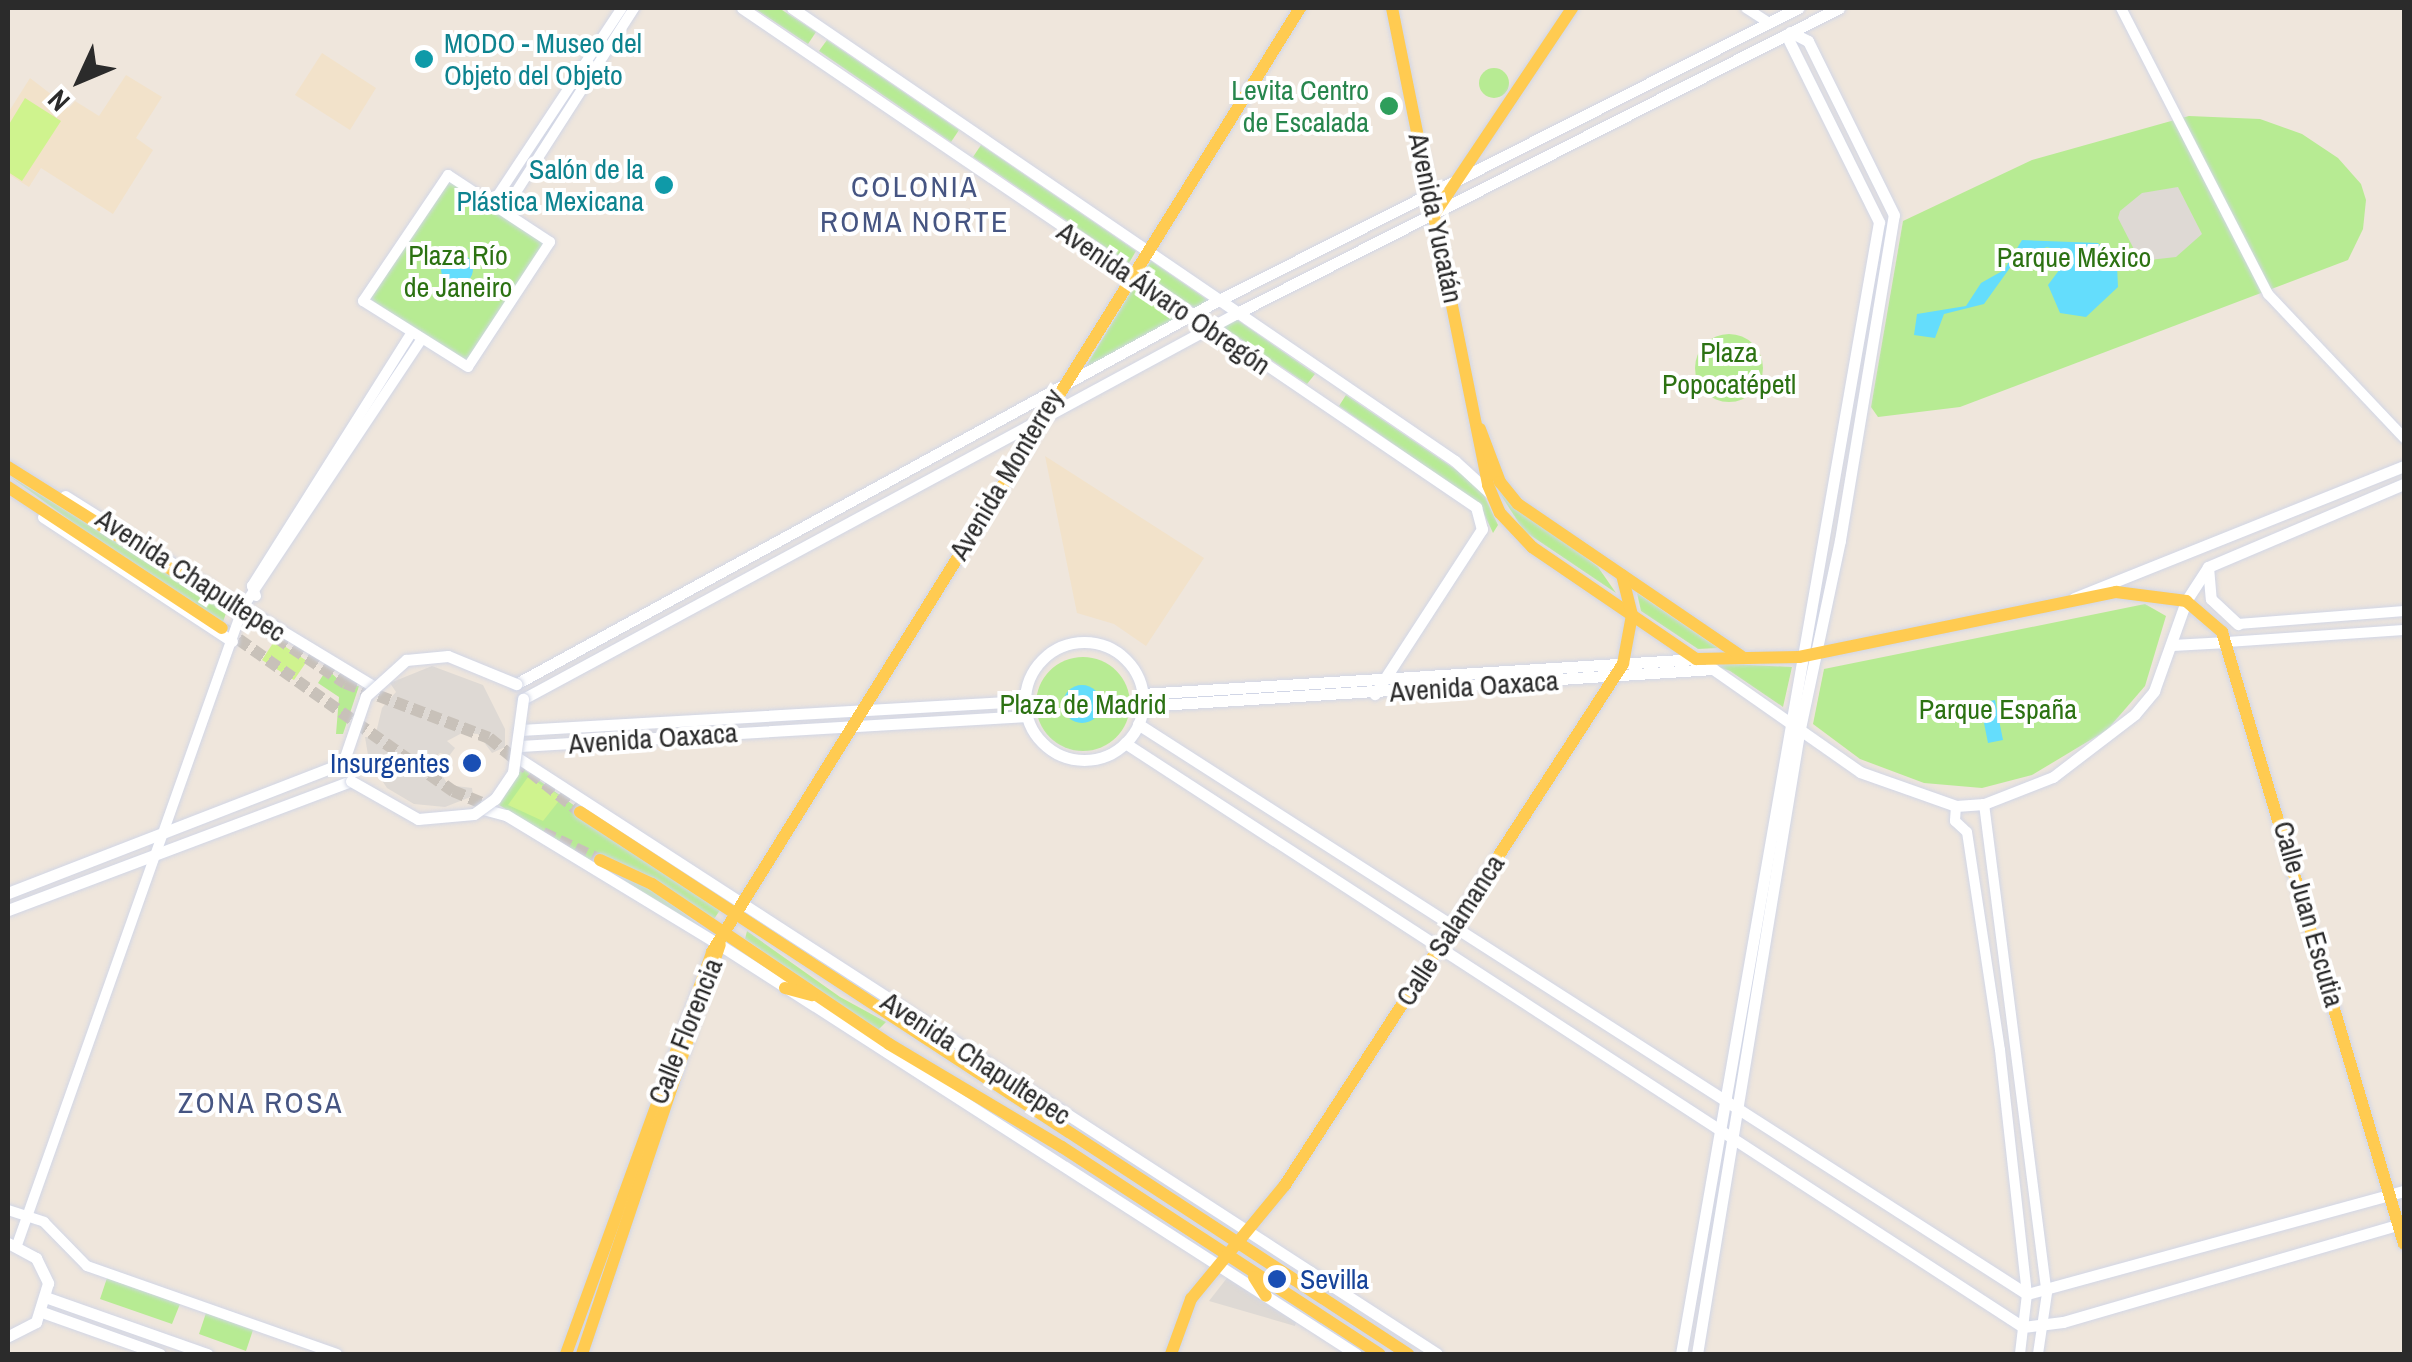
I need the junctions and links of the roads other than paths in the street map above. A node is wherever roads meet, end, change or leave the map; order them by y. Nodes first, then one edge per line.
1 (622, 8) edge
2 (634, 8) edge
3 (742, 8) edge
4 (792, 8) edge
5 (1300, 8) edge
6 (1392, 8) edge
7 (1572, 8) edge
8 (1746, 8) edge
9 (1798, 8) edge
10 (1839, 8) edge
11 (2121, 8) edge
12 (1768, 23) junction
13 (1789, 34) junction
14 (1466, 175) junction
15 (1431, 193) junction
16 (487, 199) junction
17 (1436, 213) junction
18 (510, 214) junction
19 (1147, 250) junction
20 (1131, 276) junction
21 (1217, 302) junction
22 (1236, 314) junction
23 (1191, 318) junction
24 (1208, 329) junction
25 (416, 337) junction
26 (1056, 392) junction
27 (1040, 420) junction
28 (2404, 438) edge
29 (2404, 466) edge
30 (8, 467) edge
31 (2404, 484) edge
32 (8, 488) edge
33 (1498, 492) junction
34 (2208, 568) junction
35 (1622, 575) junction
36 (2073, 598) junction
37 (2186, 602) junction
38 (245, 603) junction
39 (2404, 611) edge
40 (2212, 612) junction
41 (1632, 615) junction
42 (2254, 623) junction
43 (2238, 624) joint
44 (222, 628) tunnel mouth
45 (2404, 630) edge
46 (2256, 640) junction
47 (232, 641) junction
48 (2228, 642) junction
49 (2172, 644) junction
50 (1816, 654) junction
51 (1744, 658) junction
52 (1798, 658) junction
53 (1696, 659) junction
54 (1623, 664) junction
55 (1615, 676) junction
56 (1385, 678) junction
57 (373, 686) junction
58 (1375, 694) junction
59 (1142, 700) junction
60 (1024, 702) junction
61 (861, 709) junction
62 (1026, 716) junction
63 (1787, 723) junction
64 (1138, 724) junction
65 (852, 725) junction
66 (524, 730) junction
67 (1800, 733) junction
68 (1125, 743) junction
69 (523, 753) junction
70 (1777, 779) junction
71 (1792, 781) junction
72 (1984, 804) junction
73 (1956, 806) junction
74 (489, 810) junction
75 (580, 812) tunnel mouth
76 (1987, 821) junction
77 (1768, 830) junction
78 (1784, 832) junction
79 (1968, 832) junction
80 (163, 834) junction
81 (156, 853) junction
82 (600, 860) tunnel mouth
83 (8, 893) edge
84 (8, 910) edge
85 (738, 910) junction
86 (1453, 926) junction
87 (723, 939) junction
88 (1439, 948) junction
89 (1743, 981) junction
90 (1760, 985) junction
91 (786, 988) junction
92 (822, 997) junction
93 (952, 1091) junction
94 (1724, 1101) junction
95 (1737, 1109) junction
96 (1720, 1130) junction
97 (1732, 1138) junction
98 (1710, 1186) junction
99 (1723, 1191) junction
100 (2398, 1193) edge
101 (8, 1210) edge
102 (28, 1216) junction
103 (2402, 1224) edge
104 (1250, 1234) junction
105 (12, 1244) edge
106 (2404, 1244) edge
107 (1239, 1246) junction
108 (1224, 1262) junction
109 (1250, 1271) junction
110 (2047, 1292) junction
111 (2027, 1294) junction
112 (1266, 1296) junction
113 (48, 1298) junction
114 (42, 1312) junction
115 (2024, 1327) junction
116 (2042, 1327) junction
117 (8, 1336) edge
118 (160, 1354) edge
119 (207, 1354) edge
120 (337, 1354) edge
121 (566, 1354) edge
122 (582, 1354) edge
123 (1171, 1354) edge
124 (1356, 1354) edge
125 (1379, 1354) edge
126 (1408, 1354) edge
127 (1437, 1354) edge
128 (1681, 1354) edge
129 (1697, 1354) edge
130 (2020, 1354) edge
131 (2038, 1354) edge

1 - 16 street
2 - 18 street
3 - 20 main road, Avenida Álvaro Obregón
4 - 19 main road, Avenida Álvaro Obregón
5 - 19 main road, Avenida Monterrey
6 - 15 main road, Avenida Yucatán
7 - 14 main road
8 - 12 street
9 - 12 main road
10 - 13 main road
11 - 28 street
12 - 13 main road
12 - 14 main road
13 - 17 main road
13 - 50 main road
13 - 52 main road
14 - 15 main road
14 - 17 main road
15 - 17 main road, Avenida Yucatán
15 - 21 main road
16 - 18 street
16 - 25 street
17 - 22 main road
17 - 33 main road, Avenida Yucatán
18 - 25 street
19 - 20 main road, Avenida Monterrey
19 - 21 main road, Avenida Álvaro Obregón
20 - 23 main road, Avenida Álvaro Obregón
20 - 26 main road, Avenida Monterrey
21 - 22 main road, Avenida Álvaro Obregón
21 - 23 main road
22 - 24 main road
22 - 33 main road, Avenida Álvaro Obregón
23 - 24 main road, Avenida Álvaro Obregón
23 - 26 main road
24 - 27 main road
24 - 56 main road, Avenida Álvaro Obregón
25 - 38 street
26 - 27 main road, Avenida Monterrey
26 - 57 main road, bridge
27 - 61 main road, Avenida Monterrey
27 - 66 main road, bridge
29 - 36 main road
30 - 38 main road, Avenida Chapultepec
31 - 34 main road
32 - 44 main road, Avenida Chapultepec
32 - 47 main road, Avenida Chapultepec
33 - 35 main road, Avenida Álvaro Obregón
33 - 41 main road, Avenida Álvaro Obregón
34 - 37 main road
34 - 40 main road
35 - 41 main road, Calle Salamanca
35 - 51 main road, Avenida Álvaro Obregón
36 - 37 main road, Calle Juan Escutia
36 - 50 main road, Avenida Oaxaca
37 - 40 main road, Calle Juan Escutia
37 - 49 main road
38 - 47 street
38 - 57 main road, Avenida Chapultepec
39 - 42 street
40 - 43 main road
40 - 48 main road, Calle Juan Escutia
41 - 53 main road, Avenida Álvaro Obregón
41 - 54 main road, Calle Salamanca
42 - 43 street
42 - 46 street
45 - 46 street
46 - 48 street
47 - 80 street
48 - 49 main road
48 - 100 main road, Calle Juan Escutia
49 - 72 main road
50 - 52 main road, Avenida Oaxaca
50 - 67 main road
51 - 52 main road, Avenida Oaxaca
51 - 53 main road, Avenida Oaxaca
52 - 63 main road
53 - 54 main road, Avenida Oaxaca
54 - 55 main road, Calle Salamanca
54 - 56 main road, Avenida Oaxaca
55 - 58 main road, Avenida Oaxaca
55 - 63 main road, Avenida Oaxaca
55 - 86 main road, Calle Salamanca
56 - 58 main road
56 - 59 main road, Avenida Oaxaca
57 - 80 main road, bridge
58 - 59 main road, Avenida Oaxaca
59 - 60 main road
59 - 64 main road
60 - 61 main road, Avenida Oaxaca
60 - 62 main road
61 - 65 main road, Avenida Monterrey
61 - 66 main road, Avenida Oaxaca
62 - 65 main road, Avenida Oaxaca
62 - 68 main road
63 - 67 main road, Avenida Oaxaca
63 - 70 main road
64 - 68 main road
64 - 86 main road
65 - 69 main road, Avenida Oaxaca
65 - 85 main road, Avenida Monterrey
66 - 69 main road, bridge
67 - 71 main road
67 - 73 main road, Avenida Oaxaca
68 - 88 main road
69 - 74 main road, bridge
69 - 85 main road, Avenida Chapultepec
70 - 71 main road
70 - 77 main road
71 - 78 main road
72 - 73 main road
72 - 76 street
73 - 79 street
74 - 81 main road, bridge
74 - 87 main road, Avenida Chapultepec
75 - 85 main road, Avenida Chapultepec
76 - 79 street
76 - 110 street
77 - 78 main road
77 - 89 main road
78 - 90 main road
79 - 111 street
80 - 81 street
80 - 83 main road
81 - 84 main road
81 - 102 street
82 - 87 main road, Avenida Chapultepec
85 - 87 main road, Avenida Monterrey
85 - 104 main road, Avenida Chapultepec
85 - 107 main road, Avenida Chapultepec
86 - 88 main road, Calle Salamanca
86 - 94 main road
87 - 91 main road, Avenida Chapultepec
87 - 92 main road, Avenida Chapultepec
87 - 121 main road, Calle Florencia
87 - 122 main road, Calle Florencia
88 - 96 main road
88 - 104 main road, Calle Salamanca
89 - 90 main road
89 - 94 main road
90 - 95 main road
91 - 92 main road
91 - 93 main road, Avenida Chapultepec
92 - 93 main road, Avenida Chapultepec
93 - 108 main road, Avenida Chapultepec
94 - 95 main road
94 - 96 main road
95 - 97 main road
95 - 111 main road
96 - 97 main road
96 - 98 main road
97 - 99 main road
97 - 115 main road
98 - 99 main road
98 - 128 main road
99 - 129 main road
100 - 103 main road, Calle Juan Escutia
100 - 110 main road
101 - 102 street
102 - 105 street
102 - 120 street
103 - 106 main road, Calle Juan Escutia
103 - 116 main road
104 - 107 main road, Calle Salamanca
104 - 127 main road, Avenida Chapultepec
105 - 113 main road
107 - 108 main road, Calle Salamanca
107 - 126 main road, Avenida Chapultepec
108 - 109 main road, Avenida Chapultepec
108 - 112 main road, Avenida Chapultepec
108 - 123 main road, Calle Salamanca
109 - 112 main road
109 - 125 main road, Avenida Chapultepec
110 - 111 main road
110 - 116 street
111 - 115 street
112 - 124 main road, Avenida Chapultepec
113 - 114 main road
113 - 119 main road
114 - 117 main road
114 - 118 main road
115 - 116 main road
115 - 130 street
116 - 131 street

